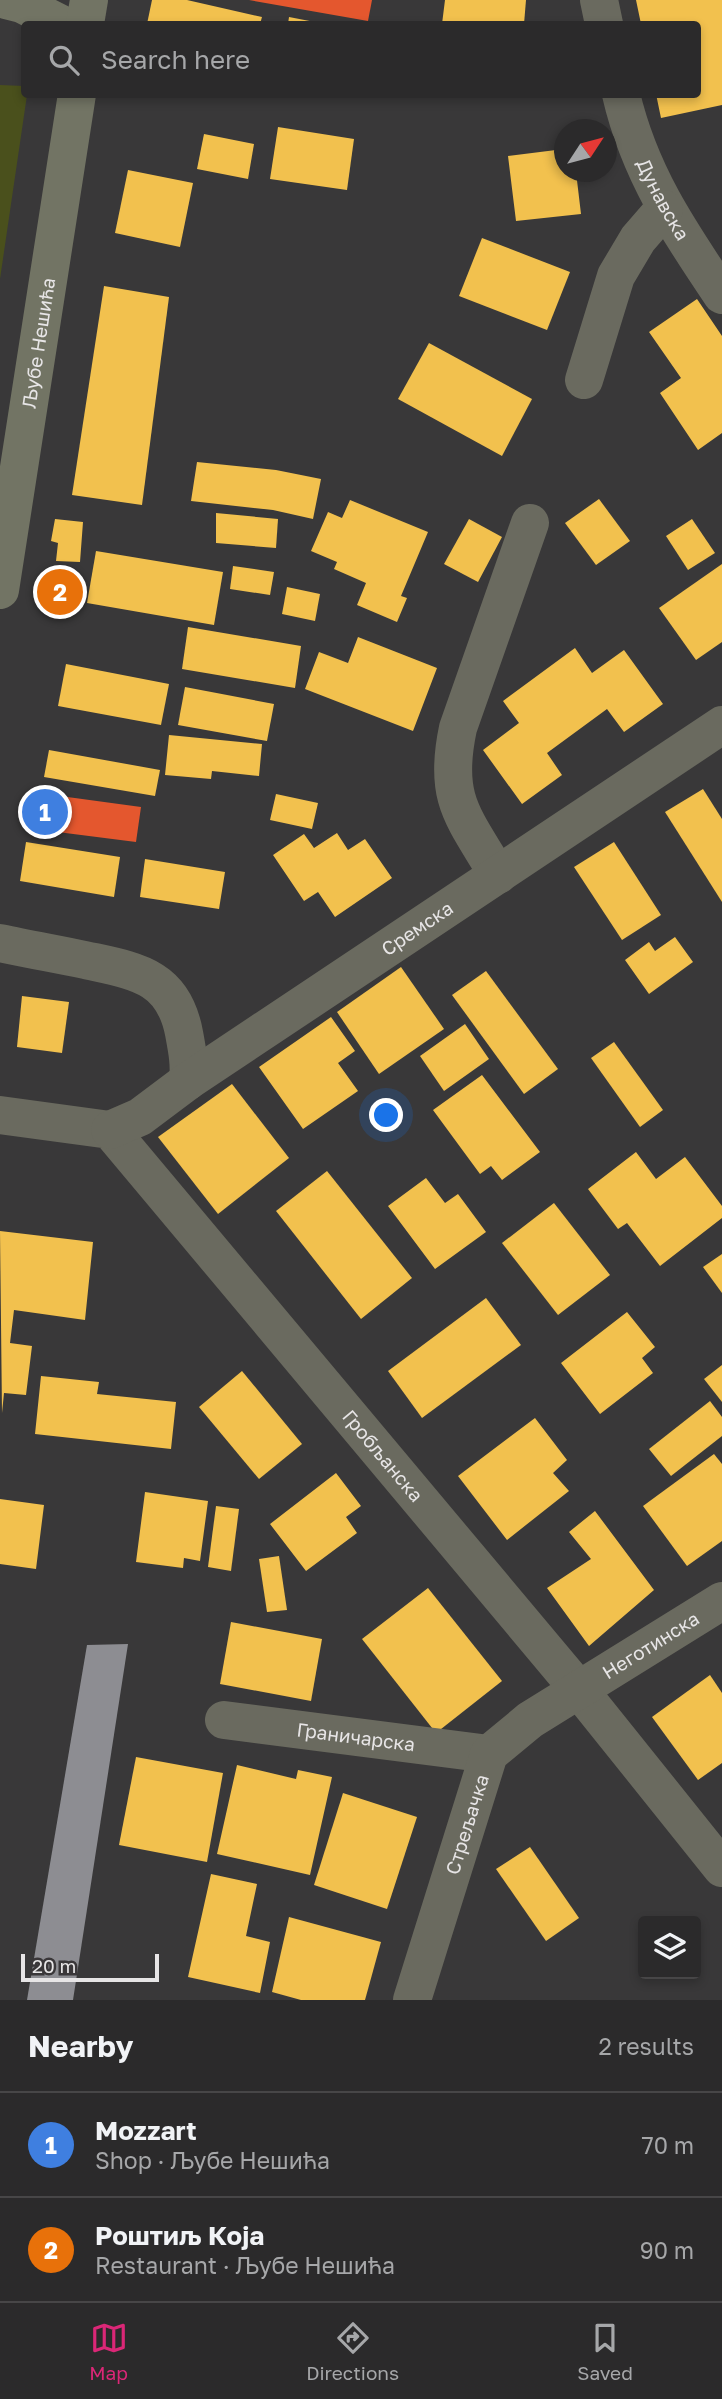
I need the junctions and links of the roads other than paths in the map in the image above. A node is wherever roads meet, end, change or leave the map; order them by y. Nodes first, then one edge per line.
1 (6, 0) edge
2 (89, 0) edge
3 (598, 0) edge
4 (55, 21) edge
5 (86, 21) edge
6 (603, 21) edge
7 (76, 98) edge
8 (622, 98) edge
9 (664, 209) junction
10 (722, 295) edge
11 (584, 380) dead end
12 (530, 523) dead end
13 (0, 590) edge
14 (722, 725) edge
15 (498, 875) junction
16 (0, 943) edge
17 (188, 1081) junction
18 (0, 1115) edge
19 (110, 1130) junction
20 (722, 1601) edge
21 (580, 1691) junction
22 (224, 1720) dead end
23 (489, 1754) junction
24 (722, 1868) edge
25 (412, 2000) edge

1 - 4 main road
2 - 5 main road
3 - 6 street
7 - 13 main road, Љубе Нешића
8 - 9 street, Дунавска
9 - 10 street, Дунавска
9 - 11 street
12 - 15 street
14 - 15 street, Сремска
15 - 17 street, Сремска
16 - 17 street
17 - 19 street, Сремска
18 - 19 street
19 - 21 street, Гробљанска
20 - 21 street, Неготинска
21 - 23 street, Стрељачка
21 - 24 street, Гробљанска
22 - 23 street, Граничарска
23 - 25 street, Стрељачка

